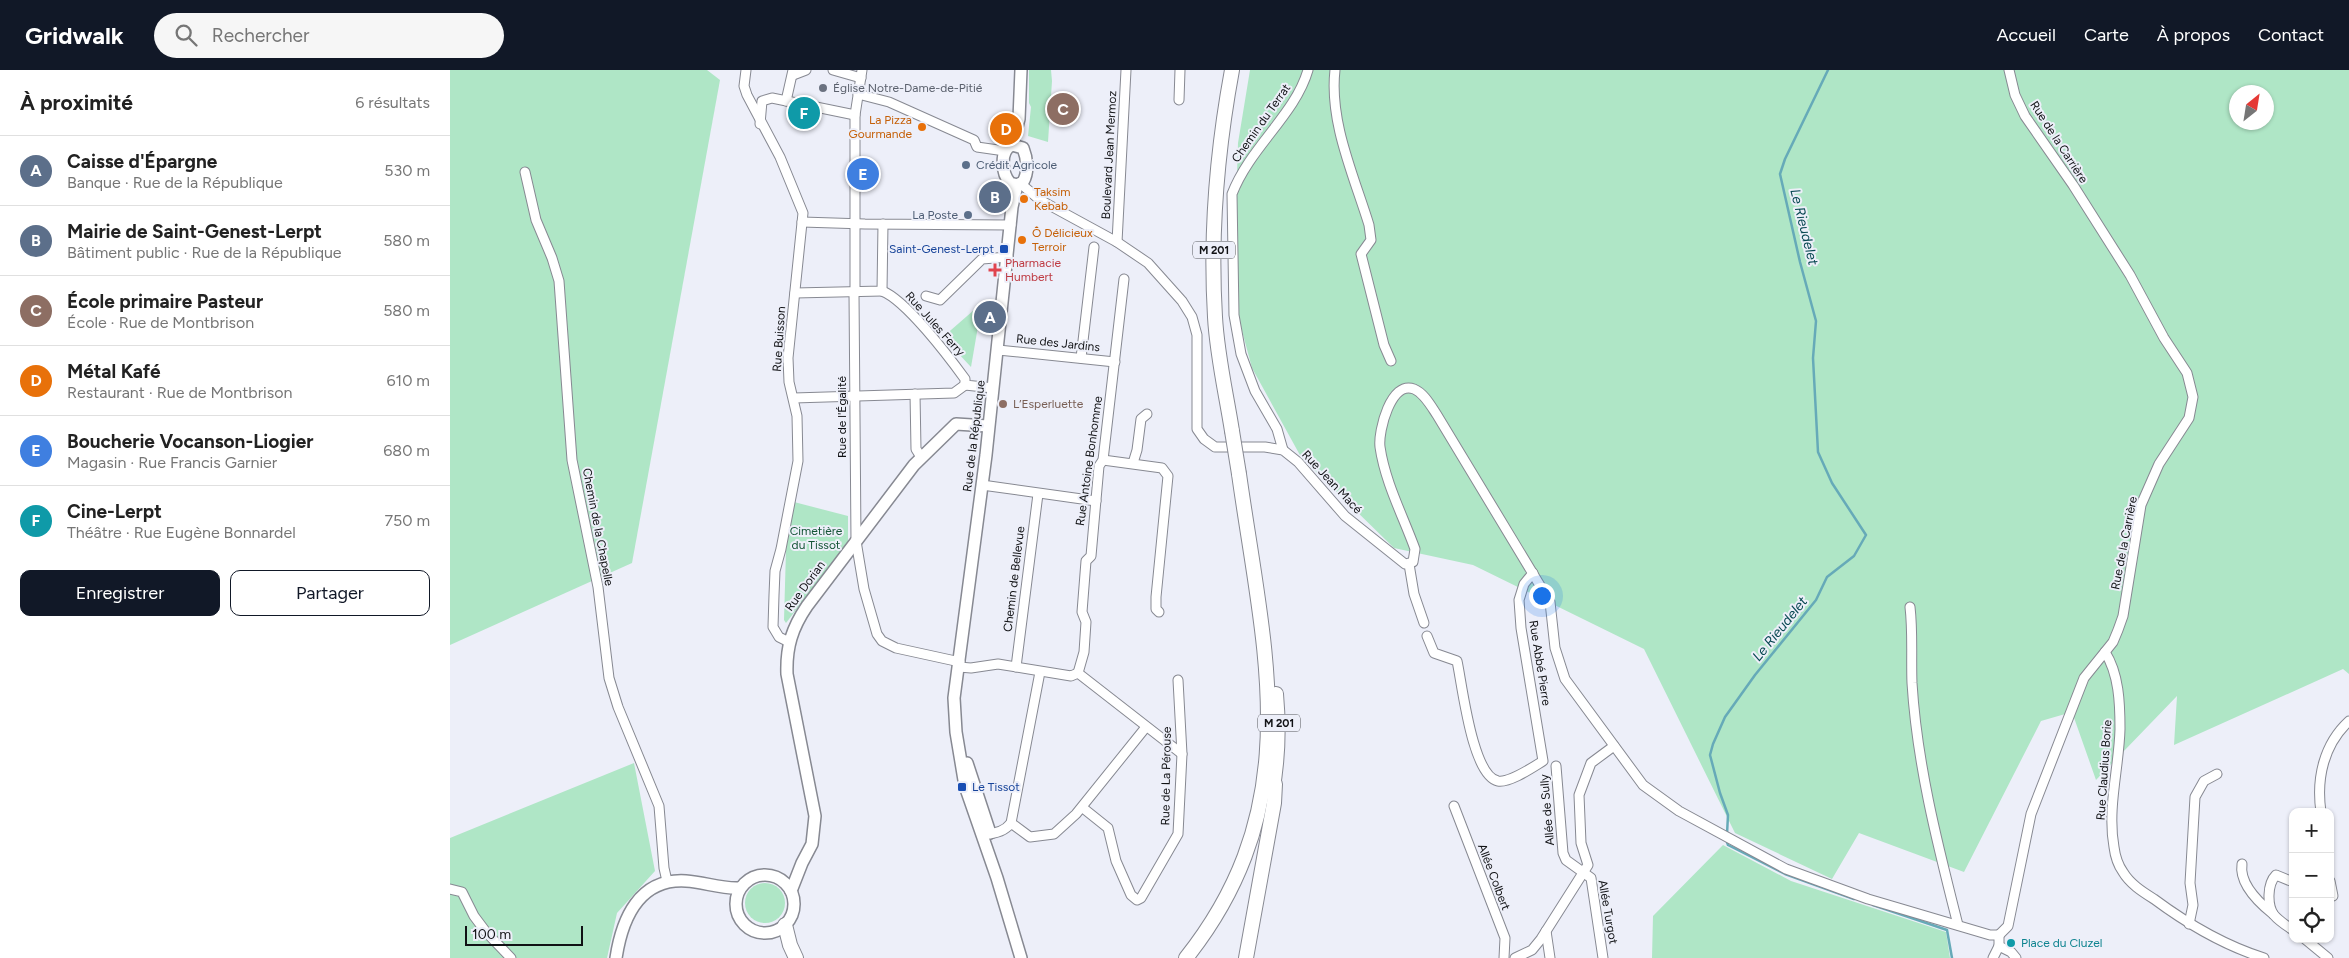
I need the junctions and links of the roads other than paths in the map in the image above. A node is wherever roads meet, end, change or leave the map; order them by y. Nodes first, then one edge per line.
1 (746, 70) edge
2 (806, 70) edge
3 (833, 70) edge
4 (1020, 70) edge
5 (1126, 70) edge
6 (1180, 70) edge
7 (1232, 70) edge
8 (1239, 70) edge
9 (1308, 70) edge
10 (1335, 70) edge
11 (2009, 70) edge
12 (793, 73) edge
13 (861, 74) edge
14 (858, 94) junction
15 (1180, 100) dead end
16 (786, 101) junction
17 (855, 115) junction
18 (760, 124) junction
19 (1013, 148) junction
20 (525, 172) dead end
21 (1019, 182) junction
22 (802, 222) junction
23 (856, 224) junction
24 (884, 224) junction
25 (1011, 225) junction
26 (1117, 242) junction
27 (1094, 247) dead end
28 (1008, 257) junction
29 (1124, 279) dead end
30 (854, 290) junction
31 (882, 291) junction
32 (795, 293) junction
33 (926, 296) dead end
34 (998, 350) junction
35 (1081, 358) junction
36 (1390, 361) dead end
37 (1115, 362) junction
38 (965, 382) junction
39 (993, 388) junction
40 (915, 394) junction
41 (855, 397) junction
42 (794, 398) junction
43 (1147, 414) dead end
44 (988, 426) junction
45 (1236, 430) junction
46 (1284, 450) junction
47 (921, 457) junction
48 (1103, 460) junction
49 (1133, 463) junction
50 (1242, 474) junction
51 (982, 485) junction
52 (1038, 494) junction
53 (1096, 501) junction
54 (856, 541) junction
55 (1409, 564) junction
56 (1533, 573) junction
57 (1910, 607) dead end
58 (1159, 612) dead end
59 (1424, 623) dead end
60 (1427, 636) dead end
61 (789, 642) junction
62 (2105, 652) junction
63 (960, 664) junction
64 (1016, 667) junction
65 (1040, 672) junction
66 (1078, 673) junction
67 (1178, 680) dead end
68 (2349, 721) edge
69 (1146, 727) junction
70 (1614, 746) junction
71 (1182, 754) junction
72 (1556, 766) dead end
73 (1276, 774) junction
74 (2217, 774) dead end
75 (1454, 806) dead end
76 (1083, 808) junction
77 (2320, 808) edge
78 (1011, 823) junction
79 (987, 834) junction
80 (802, 863) junction
81 (2242, 864) dead end
82 (1584, 872) junction
83 (780, 879) junction
84 (2289, 880) edge
85 (667, 881) junction
86 (702, 885) junction
87 (739, 888) junction
88 (450, 889) edge
89 (791, 891) junction
90 (736, 905) junction
91 (2273, 914) junction
92 (2189, 924) junction
93 (784, 925) junction
94 (1958, 925) junction
95 (2289, 927) edge
96 (1546, 932) junction
97 (1998, 935) junction
98 (2310, 943) edge
99 (1999, 946) junction
100 (511, 958) edge
101 (616, 958) edge
102 (796, 958) edge
103 (1020, 958) edge
104 (1186, 958) edge
105 (1198, 958) edge
106 (1246, 958) edge
107 (1504, 958) edge
108 (1515, 958) edge
109 (1550, 958) edge
110 (1603, 958) edge
111 (1993, 958) edge
112 (2016, 958) edge
113 (2264, 958) edge
114 (2328, 958) edge

1 - 18 street, Rue Buisson
2 - 12 street
3 - 13 street
4 - 19 main road
5 - 26 street, Boulevard Jean Mermoz
6 - 15 street
7 - 45 highway, M 201
8 - 45 highway, M 201
9 - 46 street, Chemin du Terrat
10 - 36 street
11 - 62 street, Rue de la Carrière
12 - 16 street
13 - 14 street, Rue de l'Égalité
14 - 17 street, Rue de l'Égalité
14 - 19 street
16 - 17 street
16 - 18 street
17 - 23 street, Rue de l'Égalité
18 - 22 street, Rue Buisson
19 - 21 main road
19 - 21 main road
20 - 85 street, Chemin de la Chapelle
21 - 25 main road, Rue de la République
21 - 26 street, Rue Jean Macé
22 - 23 street
22 - 32 street, Rue Buisson
23 - 24 street
23 - 30 street, Rue de l'Égalité
24 - 25 street
24 - 31 street
25 - 28 main road, Rue de la République
26 - 46 street, Rue Jean Macé
27 - 35 street
28 - 33 street
28 - 34 main road, Rue de la République
29 - 37 street, Rue Antoine Bonhomme
30 - 31 street
30 - 32 street
30 - 41 street, Rue de l'Égalité
31 - 38 street, Rue Jules Ferry
32 - 42 street, Rue Buisson
34 - 35 street, Rue des Jardins
34 - 39 main road, Rue de la République
35 - 37 street, Rue des Jardins
37 - 48 street, Rue Antoine Bonhomme
38 - 39 street
38 - 40 street
39 - 44 main road, Rue de la République
40 - 41 street
40 - 47 street
41 - 42 street
41 - 54 street, Rue de l'Égalité
42 - 61 street, Rue Buisson
43 - 49 street
44 - 47 main road, Rue Dorian
44 - 51 main road, Rue de la République
45 - 50 highway, M 201, bridge
46 - 55 street, Rue Jean Macé
47 - 54 main road, Rue Dorian
48 - 49 street
48 - 53 street, Rue Antoine Bonhomme
49 - 58 street
50 - 73 highway, M 201
50 - 104 highway, M 201
51 - 52 street
51 - 63 main road, Rue de la République
52 - 53 street
52 - 64 street, Chemin de Bellevue
53 - 66 street, Rue Antoine Bonhomme
54 - 61 main road, Rue Dorian
54 - 63 street, Rue de l'Égalité
55 - 56 street
55 - 59 street
56 - 60 street, Rue Abbé Pierre
56 - 70 street
57 - 94 street
61 - 80 main road, Rue Dorian
62 - 92 street, Rue Claudius Borie
62 - 97 street, Rue de la Carrière
63 - 64 street
63 - 79 main road, Rue de la République
64 - 65 street
65 - 66 street
65 - 78 street
66 - 69 street
67 - 71 street, Rue de La Pérouse
68 - 77 street
69 - 71 street
69 - 76 street
70 - 82 street
70 - 94 street
71 - 76 street, Rue de La Pérouse
72 - 82 street, Allée de Sully
73 - 105 highway, M 201
73 - 106 highway
74 - 92 street
75 - 107 street, Allée Colbert
76 - 78 street
78 - 79 street
79 - 103 main road, Rue de la République
80 - 83 main road, Rue Dorian
80 - 89 main road, Rue Dorian
81 - 91 street
82 - 96 street
82 - 110 street, Allée Turgot
83 - 87 main road
83 - 89 main road
84 - 91 street
85 - 86 main road
85 - 101 main road
86 - 87 main road
86 - 90 main road
87 - 90 main road
88 - 100 street
89 - 93 main road
90 - 93 main road
91 - 95 street
92 - 113 street, Rue Claudius Borie
93 - 102 highway
94 - 97 street
96 - 108 street
96 - 109 street
97 - 99 street
98 - 114 street
99 - 111 street
99 - 112 street

